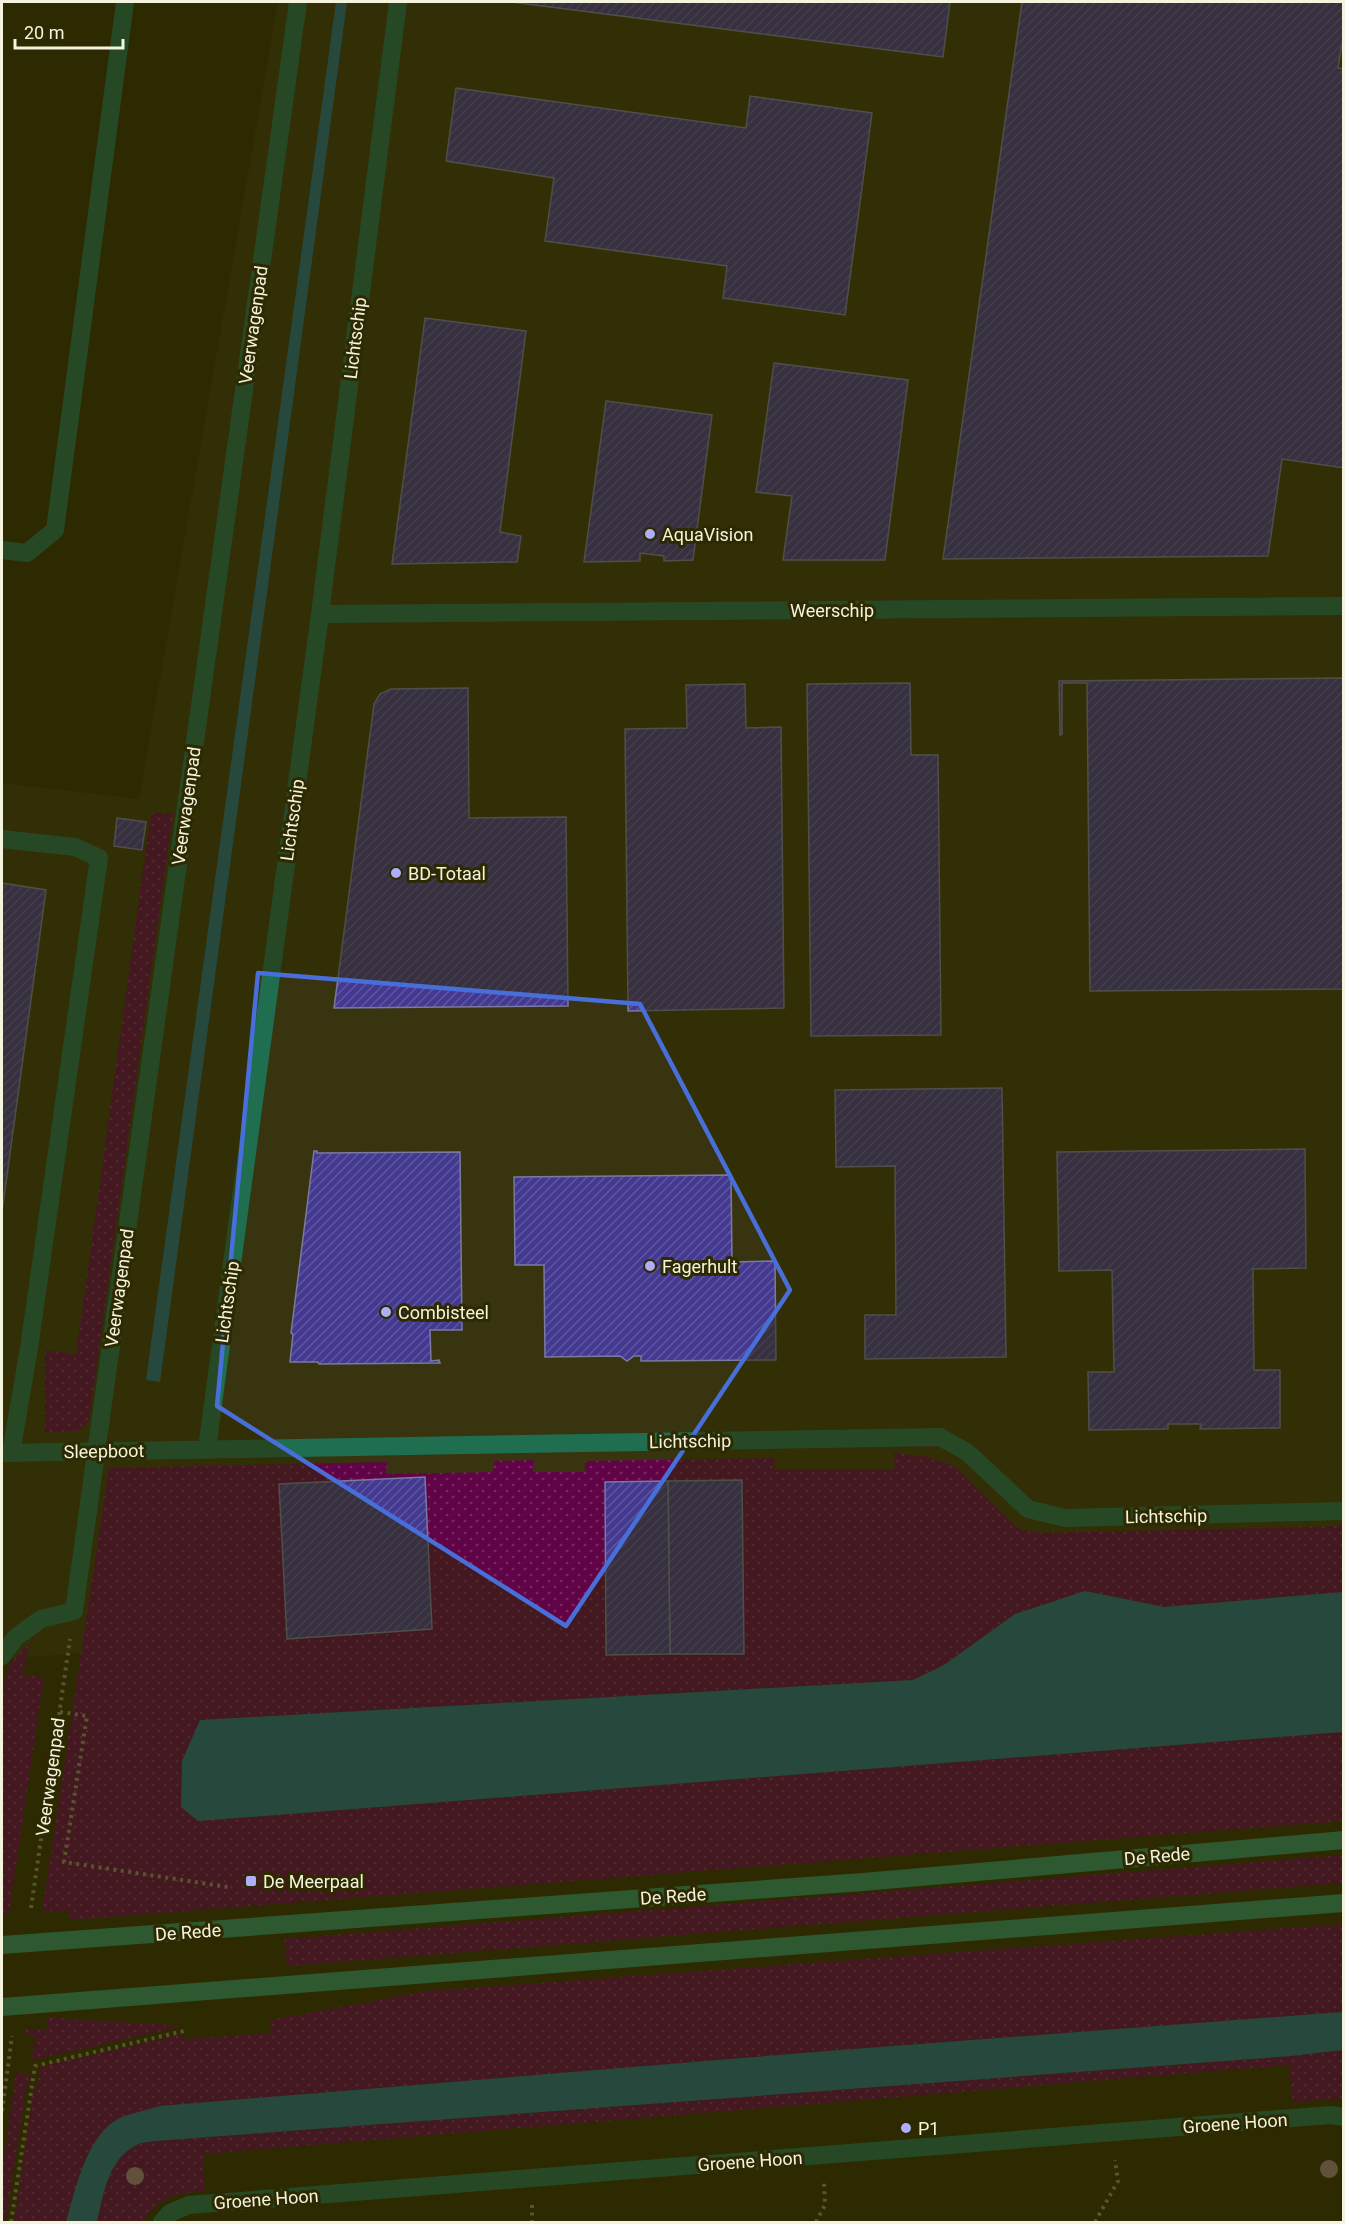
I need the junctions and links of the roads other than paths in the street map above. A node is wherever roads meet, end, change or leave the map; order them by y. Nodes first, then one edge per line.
1 (125, 2) edge
2 (298, 2) edge
3 (398, 2) edge
4 (2, 550) edge
5 (1344, 606) edge
6 (320, 614) junction
7 (2, 839) edge
8 (207, 1448) junction
9 (97, 1450) junction
10 (6, 1453) edge
11 (1344, 1511) edge
12 (2, 1656) edge
13 (1344, 1840) edge
14 (1344, 1903) edge
15 (2, 1945) edge
16 (2, 2007) edge
17 (1344, 2117) edge
18 (162, 2223) edge

1 - 4 street
2 - 9 street, Veerwagenpad
3 - 6 street, Lichtschip
5 - 6 street, Weerschip
6 - 8 street, Lichtschip
7 - 10 street
8 - 9 street, Sleepboot
8 - 11 street, Lichtschip
9 - 10 street, Sleepboot
9 - 12 street, Veerwagenpad
13 - 15 main road, De Rede
14 - 16 main road
17 - 18 street, Groene Hoon

